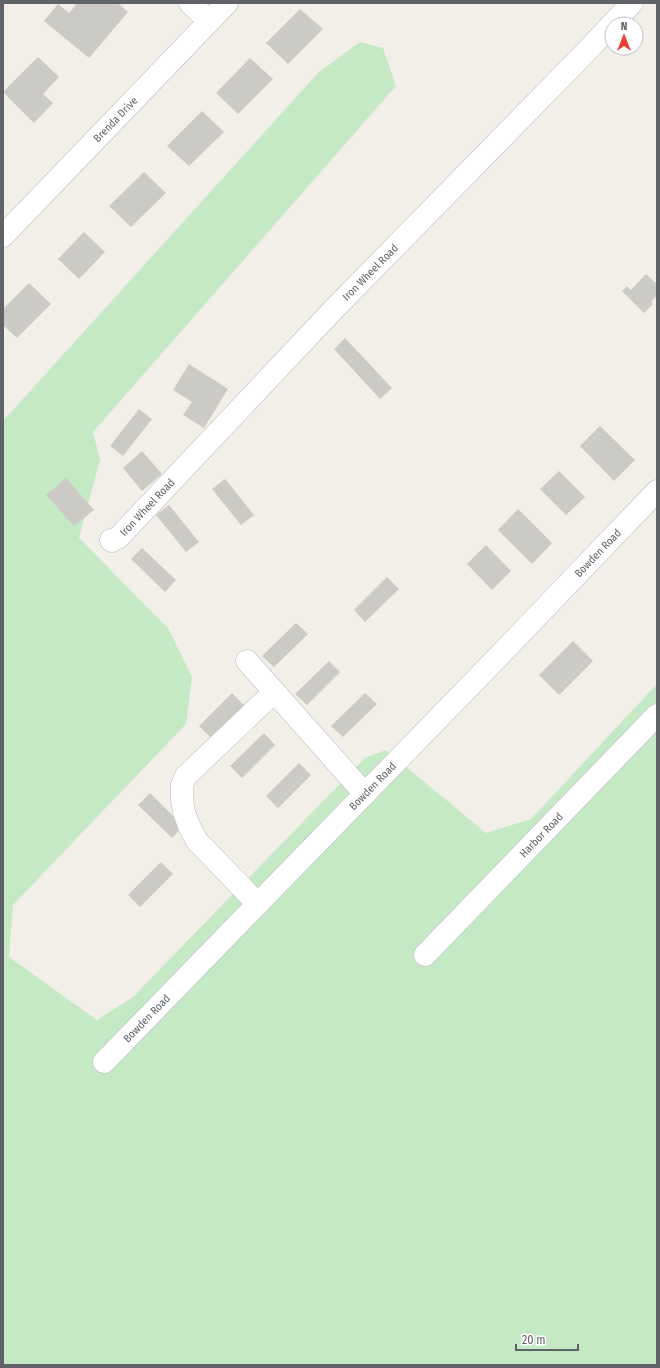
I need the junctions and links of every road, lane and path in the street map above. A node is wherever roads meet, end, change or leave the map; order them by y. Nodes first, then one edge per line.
1 (190, 3) edge
2 (227, 3) edge
3 (632, 3) edge
4 (210, 21) junction
5 (3, 236) edge
6 (657, 491) edge
7 (112, 541) dead end
8 (246, 661) dead end
9 (274, 692) junction
10 (657, 714) edge
11 (365, 794) junction
12 (258, 904) junction
13 (425, 955) dead end
14 (104, 1062) dead end

1 - 4 street
2 - 4 street, Brenda Drive
3 - 7 street, Iron Wheel Road
4 - 5 street, Brenda Drive
6 - 11 street, Bowden Road
8 - 9 street
9 - 11 street
9 - 12 street
10 - 13 street, Harbor Road
11 - 12 street, Bowden Road
12 - 14 street, Bowden Road

